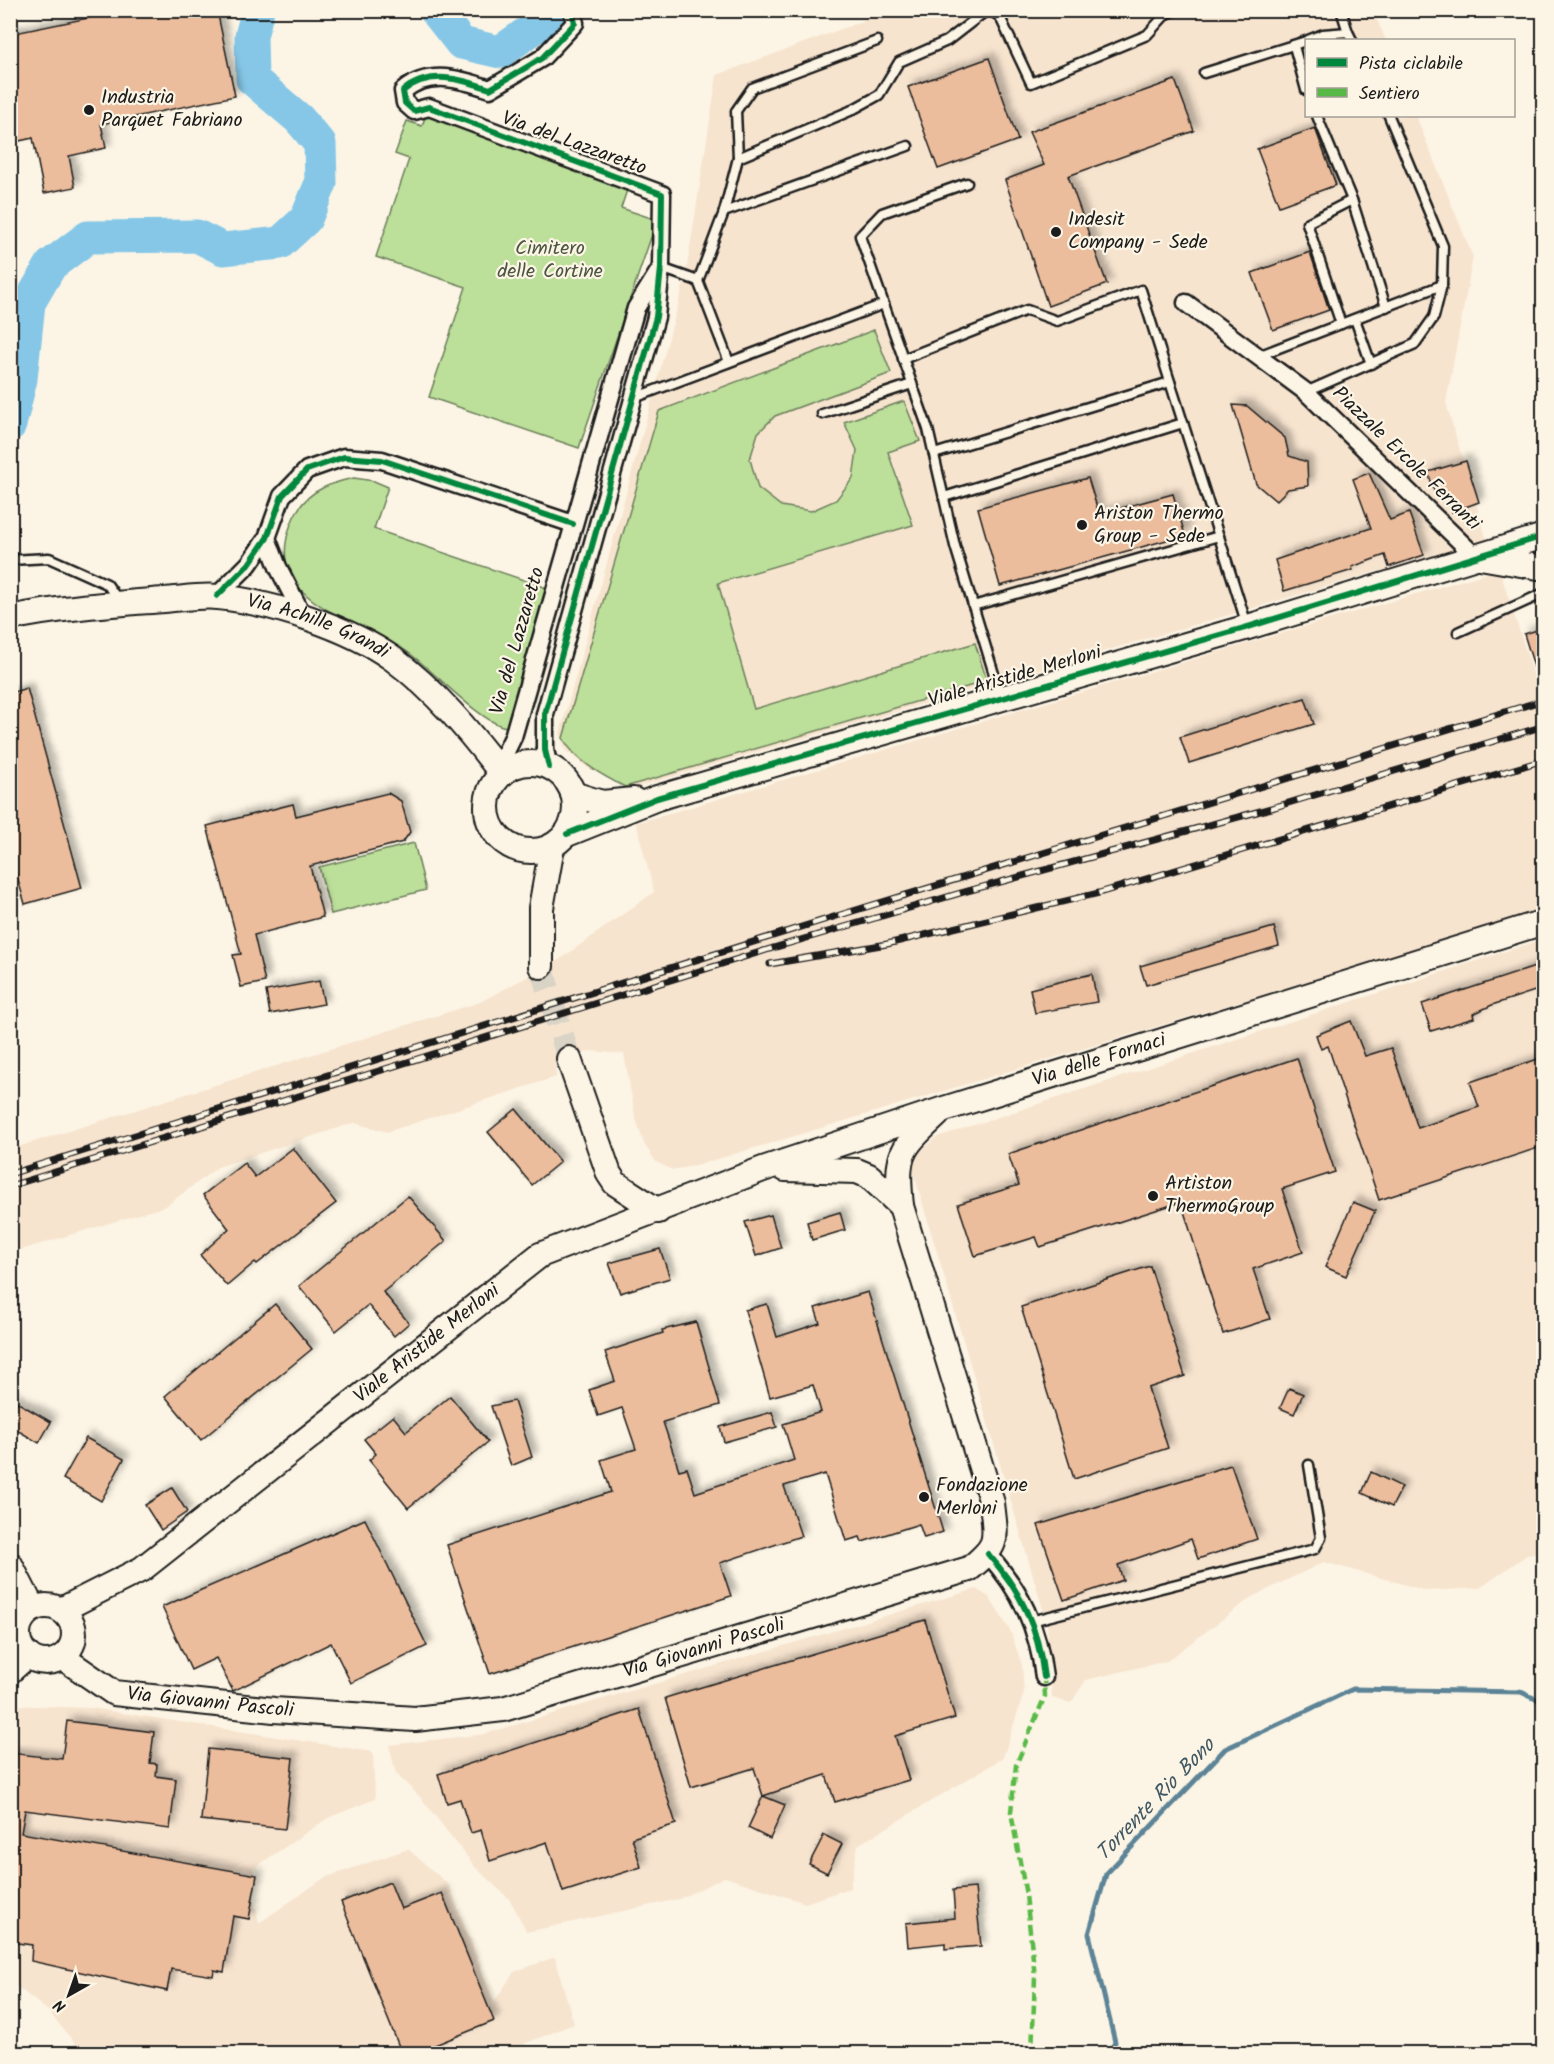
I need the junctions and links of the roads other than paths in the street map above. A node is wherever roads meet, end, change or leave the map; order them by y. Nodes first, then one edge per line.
1 (988, 10) edge
2 (1175, 10) edge
3 (1341, 10) edge
4 (573, 17) edge
5 (1348, 32) junction
6 (1312, 39) edge
7 (1352, 39) edge
8 (877, 41) dead end
9 (1305, 42) edge
10 (1294, 46) junction
11 (1204, 73) dead end
12 (1305, 86) edge
13 (1317, 117) edge
14 (1389, 117) edge
15 (908, 146) dead end
16 (738, 158) junction
17 (967, 183) dead end
18 (1352, 200) junction
19 (724, 212) junction
20 (661, 268) junction
21 (698, 281) junction
22 (1442, 285) junction
23 (1186, 303) dead end
24 (884, 304) junction
25 (1386, 307) junction
26 (1355, 319) junction
27 (1341, 324) junction
28 (1258, 356) junction
29 (903, 359) junction
30 (729, 362) junction
31 (1371, 364) junction
32 (1170, 382) junction
33 (912, 384) junction
34 (1306, 392) junction
35 (633, 398) junction
36 (822, 414) dead end
37 (1183, 423) junction
38 (934, 454) junction
39 (944, 497) junction
40 (573, 524) junction
41 (1219, 536) junction
42 (1544, 536) edge
43 (267, 538) junction
44 (1475, 556) junction
45 (10, 560) edge
46 (1544, 568) edge
47 (1544, 593) edge
48 (217, 596) junction
49 (120, 603) junction
50 (973, 606) junction
51 (302, 614) junction
52 (10, 618) edge
53 (1248, 627) junction
54 (1458, 632) dead end
55 (1001, 698) junction
56 (549, 766) junction
57 (500, 771) junction
58 (573, 794) junction
59 (657, 798) junction
60 (560, 840) junction
61 (1544, 922) edge
62 (541, 966) tunnel mouth
63 (569, 1059) tunnel mouth
64 (944, 1109) junction
65 (763, 1169) junction
66 (901, 1206) junction
67 (658, 1211) junction
68 (1309, 1465) dead end
69 (988, 1554) junction
70 (10, 1564) edge
71 (33, 1609) junction
72 (61, 1610) junction
73 (1031, 1621) junction
74 (62, 1657) junction
75 (19, 1663) edge
76 (1044, 1677) dead end

1 - 2 lane
1 - 16 lane
3 - 5 lane
4 - 20 street, Via del Lazzaretto
5 - 6 lane
5 - 7 lane
8 - 16 lane
9 - 10 lane
10 - 11 lane
10 - 12 lane
13 - 18 lane
14 - 22 lane, Piazzale Ercole Ferranti
15 - 19 lane
16 - 19 lane
17 - 24 lane
18 - 25 lane
18 - 27 lane
19 - 21 lane
20 - 21 lane
20 - 35 street, Via del Lazzaretto
20 - 40 street, Via del Lazzaretto
21 - 30 lane
22 - 25 lane
22 - 31 lane, Piazzale Ercole Ferranti
23 - 28 street, Piazzale Ercole Ferranti
24 - 29 lane
24 - 30 lane
25 - 26 lane
26 - 27 lane
26 - 31 lane
27 - 28 lane
28 - 34 street, Piazzale Ercole Ferranti
29 - 32 lane
29 - 33 lane
30 - 35 lane
31 - 34 lane, Piazzale Ercole Ferranti
32 - 37 lane
32 - 38 lane
33 - 36 lane
33 - 38 lane
34 - 44 street, Piazzale Ercole Ferranti
35 - 56 street, Via del Lazzaretto
37 - 39 lane
37 - 41 lane
38 - 39 lane
39 - 50 lane
40 - 43 street
40 - 57 street, Via del Lazzaretto
41 - 50 lane
41 - 53 lane
42 - 44 main road, Viale Aristide Merloni
43 - 48 street
43 - 51 street
44 - 46 main road
44 - 53 main road, Viale Aristide Merloni
45 - 49 lane
47 - 54 lane
48 - 49 main road, Via Achille Grandi
48 - 51 main road, Via Achille Grandi
49 - 52 main road, Via Achille Grandi
50 - 55 lane
51 - 57 main road, Via Achille Grandi
53 - 55 main road, Viale Aristide Merloni
55 - 59 main road, Viale Aristide Merloni
56 - 57 main road
56 - 58 main road
57 - 60 main road, Viale Aristide Merloni
58 - 59 main road, Viale Aristide Merloni
58 - 60 main road
59 - 60 main road, Viale Aristide Merloni
60 - 62 main road
61 - 64 main road, Via delle Fornaci
63 - 67 main road
64 - 65 main road, Via delle Fornaci
64 - 66 main road
65 - 66 main road
65 - 67 main road, Via delle Fornaci
66 - 69 main road
67 - 72 main road, Viale Aristide Merloni
68 - 73 lane
69 - 73 street
69 - 74 main road, Via Giovanni Pascoli
70 - 71 main road
71 - 72 main road, Viale Aristide Merloni
71 - 75 main road
72 - 74 main road
73 - 76 street
74 - 75 main road

